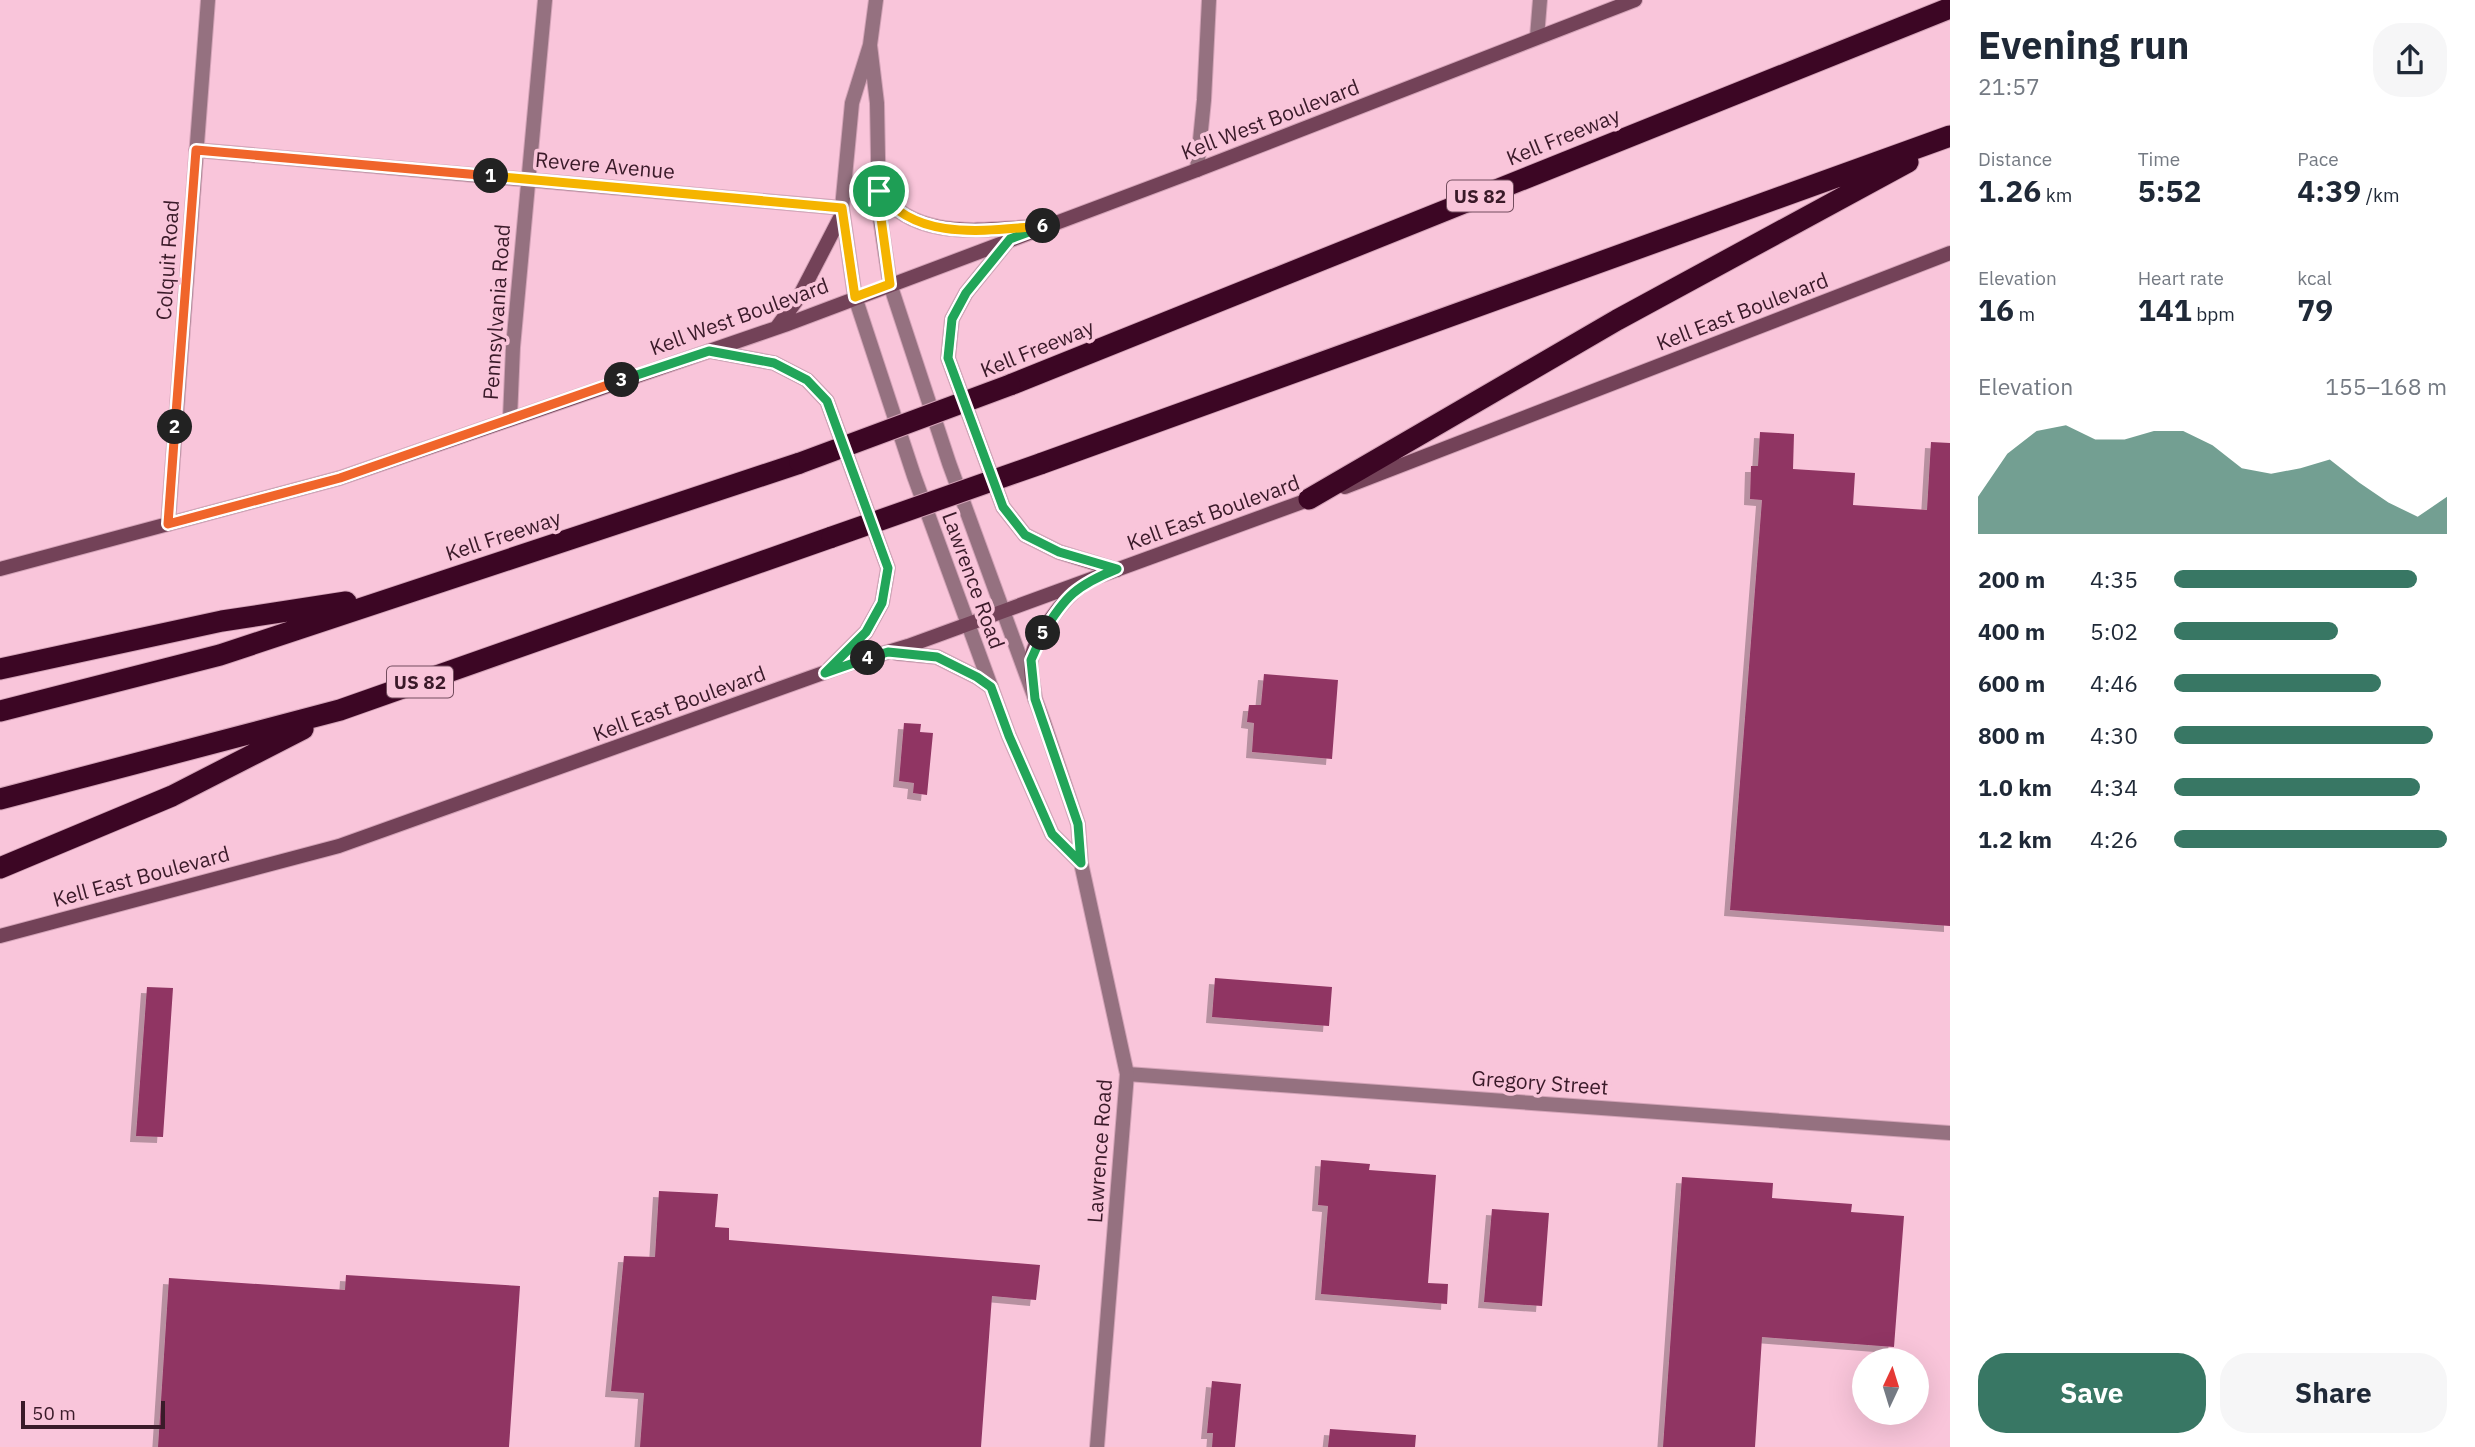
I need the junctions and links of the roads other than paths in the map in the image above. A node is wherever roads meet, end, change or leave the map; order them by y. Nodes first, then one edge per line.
1 (208, 0) edge
2 (545, 0) edge
3 (876, 0) edge
4 (1209, 0) edge
5 (1540, 0) edge
6 (1635, 0) edge
7 (1950, 6) edge
8 (1538, 37) junction
9 (870, 45) junction
10 (1950, 138) edge
11 (196, 150) junction
12 (1197, 170) junction
13 (527, 180) junction
14 (879, 191) junction
15 (842, 211) junction
16 (1045, 226) junction
17 (1010, 239) junction
18 (1950, 253) edge
19 (890, 284) junction
20 (855, 297) junction
21 (777, 327) junction
22 (709, 351) junction
23 (510, 418) junction
24 (1310, 499) junction
25 (168, 524) junction
26 (0, 569) edge
27 (1117, 569) junction
28 (1088, 580) junction
29 (404, 594) junction
30 (1003, 611) junction
31 (968, 624) junction
32 (888, 652) junction
33 (0, 669) edge
34 (825, 673) junction
35 (991, 687) junction
36 (1035, 699) junction
37 (340, 710) junction
38 (0, 711) edge
39 (0, 799) edge
40 (1081, 863) junction
41 (0, 868) edge
42 (0, 936) edge
43 (1126, 1073) junction
44 (1950, 1133) edge
45 (1097, 1447) edge

1 - 11 street, Colquit Road
2 - 13 street, Pennsylvania Road
3 - 9 street
4 - 12 street
5 - 8 street
6 - 8 main road, Kell West Boulevard
7 - 29 highway, Kell Freeway / US 82, bridge
8 - 12 main road, Kell West Boulevard
9 - 14 street, Lawrence Road
9 - 15 street, Lawrence Road
10 - 24 highway
10 - 37 highway, US 82, bridge
11 - 13 street, Revere Avenue
11 - 25 street, Colquit Road
12 - 16 main road, Kell West Boulevard
13 - 15 street, Revere Avenue
13 - 23 street, Pennsylvania Road
14 - 16 main road
14 - 19 street, Lawrence Road
15 - 20 street, Lawrence Road
15 - 21 main road
16 - 17 main road, Kell West Boulevard
17 - 19 main road, Kell West Boulevard
17 - 27 main road
18 - 24 main road, Kell East Boulevard
19 - 20 main road, Kell West Boulevard
19 - 30 street, Lawrence Road
20 - 21 main road, Kell West Boulevard
20 - 31 street, Lawrence Road
21 - 22 main road, Kell West Boulevard
22 - 23 main road, Kell West Boulevard
22 - 34 main road
23 - 25 main road, Kell West Boulevard
24 - 27 main road, Kell East Boulevard
25 - 26 main road, Kell West Boulevard
27 - 28 main road, Kell East Boulevard
28 - 30 main road, Kell East Boulevard
28 - 36 main road
29 - 33 highway
29 - 38 highway, Kell Freeway / US 82
30 - 31 main road, Kell East Boulevard
30 - 36 street, Lawrence Road
31 - 32 main road, Kell East Boulevard
31 - 35 street, Lawrence Road
32 - 34 main road, Kell East Boulevard
32 - 35 main road
34 - 42 main road, Kell East Boulevard
35 - 40 street, Lawrence Road
36 - 40 street, Lawrence Road
37 - 39 highway, US 82
37 - 41 highway
40 - 43 street, Lawrence Road
43 - 44 street, Gregory Street
43 - 45 street, Lawrence Road

